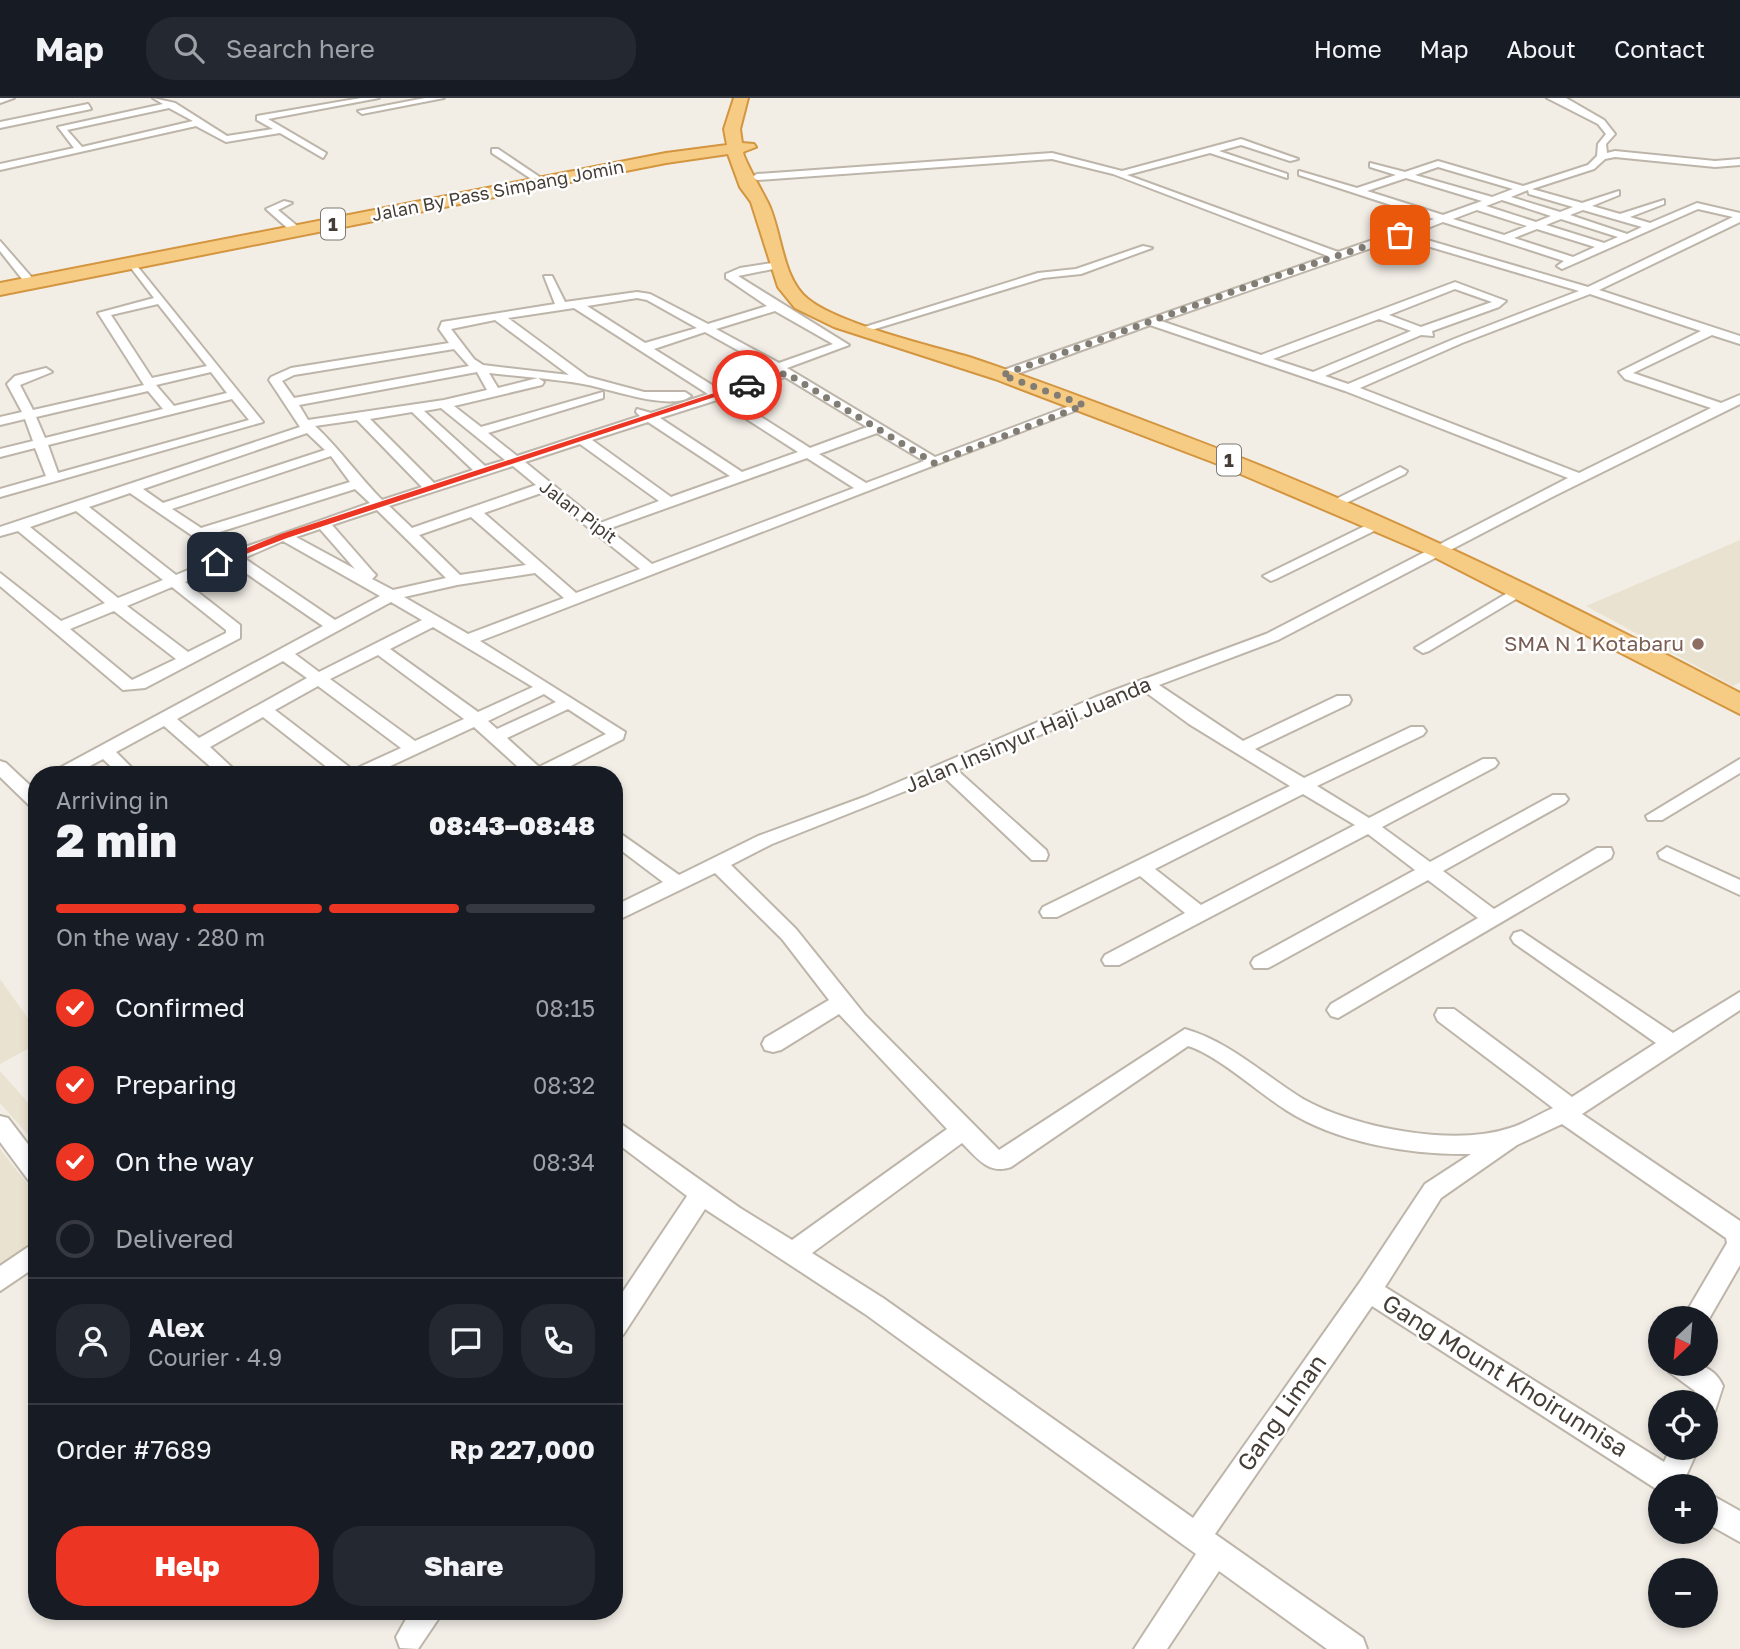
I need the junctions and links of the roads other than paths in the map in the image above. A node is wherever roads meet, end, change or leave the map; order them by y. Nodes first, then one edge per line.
1 (10, 98) edge
2 (157, 98) edge
3 (310, 98) edge
4 (376, 98) edge
5 (440, 98) edge
6 (1551, 98) edge
7 (1561, 98) edge
8 (741, 99) edge
9 (0, 100) edge
10 (172, 106) junction
11 (327, 106) junction
12 (1569, 106) junction
13 (88, 107) dead end
14 (198, 123) junction
15 (0, 125) edge
16 (276, 128) junction
17 (106, 144) junction
18 (738, 144) junction
19 (79, 149) junction
20 (1209, 150) junction
21 (116, 151) dead end
22 (495, 151) dead end
23 (703, 151) junction
24 (323, 155) dead end
25 (1602, 157) junction
26 (1293, 159) dead end
27 (1740, 162) edge
28 (1373, 165) dead end
29 (0, 167) edge
30 (1302, 173) dead end
31 (1115, 174) junction
32 (1405, 175) junction
33 (1284, 176) dead end
34 (849, 179) dead end
35 (542, 182) junction
36 (1434, 184) junction
37 (1569, 187) dead end
38 (1422, 188) dead end
39 (758, 189) junction
40 (1357, 191) junction
41 (1527, 191) junction
42 (1409, 193) dead end
43 (1616, 193) dead end
44 (1544, 196) junction
45 (1502, 197) junction
46 (1490, 200) junction
47 (1388, 201) junction
48 (1661, 202) dead end
49 (288, 203) dead end
50 (1475, 206) junction
51 (1583, 206) junction
52 (1559, 216) junction
53 (1622, 217) junction
54 (1740, 217) edge
55 (1441, 218) junction
56 (1534, 226) junction
57 (1650, 226) junction
58 (297, 231) junction
59 (1400, 235) junction
60 (1630, 236) junction
61 (1505, 238) junction
62 (1492, 243) dead end
63 (0, 244) edge
64 (1664, 244) junction
65 (1605, 247) junction
66 (1147, 248) dead end
67 (1480, 249) dead end
68 (1468, 254) junction
69 (1336, 255) junction
70 (1573, 261) junction
71 (133, 264) junction
72 (779, 265) junction
73 (1542, 275) junction
74 (548, 278) dead end
75 (30, 282) junction
76 (0, 289) edge
77 (1588, 292) junction
78 (160, 300) junction
79 (567, 304) junction
80 (776, 307) junction
81 (496, 315) junction
82 (1380, 315) junction
83 (1149, 321) junction
84 (708, 328) junction
85 (861, 330) junction
86 (1421, 331) junction
87 (1710, 331) junction
88 (1740, 340) edge
89 (1452, 344) junction
90 (456, 345) junction
91 (643, 348) junction
92 (1263, 358) junction
93 (475, 365) junction
94 (213, 368) junction
95 (782, 370) junction
96 (46, 372) dead end
97 (1002, 375) junction
98 (1314, 376) junction
99 (584, 380) junction
100 (151, 384) junction
101 (1349, 388) junction
102 (494, 391) junction
103 (16, 392) junction
104 (712, 392) junction
105 (233, 395) junction
106 (599, 395) junction
107 (0, 396) edge
108 (288, 398) junction
109 (1740, 399) edge
110 (624, 401) junction
111 (1078, 402) junction
112 (444, 404) junction
113 (682, 405) junction
114 (413, 407) junction
115 (1722, 408) junction
116 (172, 411) junction
117 (29, 414) junction
118 (358, 414) junction
119 (648, 416) junction
120 (0, 421) edge
121 (307, 426) junction
122 (878, 428) junction
123 (478, 432) junction
124 (581, 439) junction
125 (39, 443) junction
126 (0, 453) edge
127 (808, 453) junction
128 (338, 456) junction
129 (929, 460) junction
130 (513, 462) junction
131 (481, 470) junction
132 (1400, 471) dead end
133 (741, 477) junction
134 (1579, 478) junction
135 (54, 480) junction
136 (358, 484) junction
137 (860, 485) junction
138 (545, 487) junction
139 (431, 488) junction
140 (134, 489) junction
141 (0, 493) edge
142 (669, 502) junction
143 (379, 505) junction
144 (1331, 505) junction
145 (80, 507) junction
146 (168, 510) junction
147 (474, 512) junction
148 (323, 523) junction
149 (1375, 525) junction
150 (21, 526) junction
151 (601, 527) junction
152 (0, 532) edge
153 (200, 533) junction
154 (408, 534) junction
155 (284, 536) junction
156 (1439, 550) junction
157 (231, 557) junction
158 (646, 566) junction
159 (539, 569) junction
160 (1271, 576) dead end
161 (0, 578) edge
162 (174, 580) junction
163 (457, 580) junction
164 (377, 586) junction
165 (1521, 590) junction
166 (393, 595) junction
167 (570, 595) junction
168 (115, 604) junction
169 (432, 621) junction
170 (332, 625) junction
171 (58, 628) junction
172 (461, 636) junction
173 (1423, 648) dead end
174 (380, 649) junction
175 (283, 653) junction
176 (188, 660) junction
177 (320, 678) junction
178 (1153, 682) junction
179 (546, 687) junction
180 (1343, 700) dead end
181 (569, 702) junction
182 (1740, 705) edge
183 (264, 710) junction
184 (165, 718) junction
185 (477, 720) junction
186 (1417, 731) dead end
187 (495, 737) junction
188 (1241, 746) junction
189 (197, 747) junction
190 (412, 747) junction
191 (104, 751) junction
192 (1489, 763) dead end
193 (1740, 765) edge
194 (76, 766) edge
195 (120, 766) edge
196 (220, 766) edge
197 (336, 766) edge
198 (375, 766) edge
199 (526, 766) edge
200 (553, 766) edge
201 (0, 767) edge
202 (944, 768) junction
203 (1304, 783) junction
204 (28, 790) edge
205 (1559, 799) dead end
206 (1654, 816) dead end
207 (1368, 826) junction
208 (623, 842) edge
209 (1604, 853) dead end
210 (1667, 853) dead end
211 (1039, 855) dead end
212 (717, 863) junction
213 (1143, 869) junction
214 (1430, 872) junction
215 (676, 882) junction
216 (1740, 888) edge
217 (623, 910) edge
218 (1050, 912) dead end
219 (1199, 914) junction
220 (1492, 918) junction
221 (1521, 938) dead end
222 (1112, 960) dead end
223 (1261, 963) dead end
224 (1740, 1000) edge
225 (842, 1002) junction
226 (1338, 1010) dead end
227 (1446, 1015) dead end
228 (773, 1044) dead end
229 (1674, 1044) junction
230 (1567, 1110) junction
231 (0, 1125) edge
232 (963, 1130) junction
233 (623, 1135) edge
234 (1514, 1138) junction
235 (28, 1162) edge
236 (702, 1193) junction
237 (792, 1254) junction
238 (28, 1259) edge
239 (0, 1280) edge
240 (1369, 1290) junction
241 (1703, 1306) edge
242 (623, 1313) edge
243 (1696, 1376) edge
244 (1709, 1390) edge
245 (1656, 1474) edge
246 (1718, 1514) edge
247 (1740, 1528) edge
248 (1206, 1543) junction
249 (423, 1620) edge
250 (411, 1637) dead end
251 (1149, 1649) edge
252 (1352, 1649) edge

1 - 9 street
2 - 10 street
3 - 11 street
4 - 11 street
5 - 16 street
6 - 12 street
7 - 12 street
8 - 18 highway
10 - 14 street
10 - 19 street
11 - 16 street
12 - 25 street
13 - 15 street
14 - 16 street
14 - 17 street
16 - 24 street
17 - 19 street
17 - 21 street
18 - 23 highway, 1
18 - 23 highway
18 - 39 highway, 1
18 - 39 highway, 1
19 - 29 street
20 - 26 street
20 - 31 street
20 - 33 street
22 - 35 street
23 - 35 highway, Jalan By Pass Simpang Jomin / 1
25 - 27 street
25 - 41 street
28 - 32 street
30 - 40 street
31 - 39 street
31 - 69 street
32 - 36 street
32 - 40 street
32 - 41 street
34 - 39 street
35 - 58 highway, Jalan By Pass Simpang Jomin / 1
36 - 38 street
36 - 46 street
37 - 44 street
39 - 72 highway, 1
40 - 47 street
41 - 44 street
41 - 45 street
42 - 47 street
43 - 51 street
44 - 51 street
45 - 46 street
45 - 52 street
46 - 50 street
47 - 55 street
48 - 53 street
49 - 58 street
50 - 55 street
50 - 56 street
51 - 52 street
51 - 53 street
52 - 56 street
52 - 60 street
53 - 57 street
54 - 57 street
54 - 64 street
55 - 59 street
55 - 61 street
56 - 61 street
56 - 65 street
57 - 60 street
58 - 71 highway, Jalan By Pass Simpang Jomin / 1
59 - 68 street
59 - 69 street
60 - 64 street
60 - 65 street
61 - 62 street
61 - 70 street
63 - 75 street
64 - 77 street
65 - 70 street
66 - 85 street
67 - 68 street
68 - 73 street
69 - 83 street
70 - 73 street
71 - 75 highway, Jalan By Pass Simpang Jomin / 1
71 - 78 street
72 - 80 street
72 - 85 highway, 1
73 - 77 street
74 - 79 street
75 - 76 highway, Jalan By Pass Simpang Jomin / 1
77 - 87 street
77 - 89 street
78 - 94 street
78 - 100 street
79 - 81 street
79 - 84 street
79 - 91 street
80 - 84 street
80 - 95 street
81 - 90 street
81 - 99 street
82 - 86 street
82 - 86 street
82 - 92 street
83 - 92 street
83 - 97 street
84 - 91 street
84 - 95 street
85 - 97 highway, 1
86 - 89 street
86 - 98 street
87 - 88 street
87 - 115 street
89 - 101 street
90 - 93 street
90 - 108 street
91 - 104 street
92 - 98 street
93 - 99 street
93 - 102 street
93 - 108 street
94 - 100 street
94 - 105 street
95 - 104 street
95 - 122 street
96 - 103 street
97 - 111 highway, 1
98 - 101 street
99 - 104 street
100 - 116 street
100 - 117 street
101 - 134 street
102 - 106 street
102 - 112 street
103 - 107 street
103 - 117 street
104 - 113 street
104 - 127 street
105 - 116 street
105 - 135 street
106 - 110 street
106 - 123 street
108 - 121 street
109 - 115 street
110 - 113 street
110 - 119 street
111 - 129 street
111 - 144 highway, 1
112 - 114 street
112 - 123 street, Jalan Pipit
113 - 119 street
114 - 118 street
114 - 131 street
115 - 134 street
116 - 125 street
117 - 120 street
117 - 125 street
118 - 121 street
118 - 139 street
119 - 124 street
119 - 133 street
121 - 128 street
121 - 140 street
122 - 127 street
122 - 129 street
123 - 130 street, Jalan Pipit
124 - 130 street
124 - 142 street
125 - 126 street
125 - 135 street
127 - 133 street
127 - 137 street
128 - 136 street
128 - 146 street
129 - 137 street
130 - 131 street
130 - 138 street, Jalan Pipit
131 - 139 street
132 - 144 street
133 - 142 street
134 - 156 street
135 - 141 street
136 - 143 street
136 - 153 street
137 - 158 street
138 - 147 street
138 - 151 street, Jalan Pipit
139 - 143 street
140 - 145 street
140 - 146 street
142 - 151 street
143 - 148 street
143 - 154 street
144 - 149 highway, 1
145 - 150 street
145 - 162 street
146 - 153 street
147 - 154 street
147 - 159 street
148 - 155 street
148 - 164 street
149 - 156 highway, 1
149 - 160 street
150 - 152 street
150 - 168 street
151 - 158 street, Jalan Pipit
153 - 157 street
154 - 163 street
155 - 157 street
155 - 164 street
156 - 165 highway, 1
156 - 178 street, Jalan Insinyur Haji Juanda
157 - 162 street
157 - 170 street
158 - 167 street
159 - 163 street
159 - 167 street
161 - 171 street
162 - 168 street
162 - 176 street
163 - 166 street
164 - 166 street
165 - 173 street
165 - 182 highway, 1
166 - 169 street
166 - 170 street
167 - 172 street
168 - 171 street
168 - 176 street
169 - 172 street
169 - 174 street
170 - 175 street
171 - 176 street
172 - 179 street
174 - 177 street
174 - 185 street
175 - 177 street
175 - 184 street
177 - 183 street
177 - 190 street
178 - 188 street
178 - 202 street, Jalan Insinyur Haji Juanda
179 - 181 street
179 - 185 street
180 - 188 street
181 - 187 street
181 - 200 street
183 - 189 street
183 - 197 street
184 - 189 street
184 - 191 street
185 - 187 street
185 - 190 street
186 - 203 street
187 - 199 street
188 - 203 street
189 - 196 street
190 - 198 street
191 - 194 street
191 - 195 street
192 - 207 street
193 - 206 street
201 - 204 street
202 - 211 street
202 - 212 street, Jalan Insinyur Haji Juanda
203 - 207 street
203 - 213 street
205 - 214 street
207 - 214 street
207 - 219 street
208 - 215 street
209 - 220 street
210 - 216 street
212 - 215 street, Jalan Insinyur Haji Juanda
212 - 225 street
213 - 218 street
213 - 219 street
214 - 220 street
214 - 223 street
215 - 217 street, Jalan Insinyur Haji Juanda
219 - 222 street
220 - 226 street
221 - 229 street
224 - 229 street
225 - 228 street
225 - 232 street
227 - 230 street
229 - 230 street
230 - 234 street
230 - 241 street
231 - 235 street
232 - 234 street
232 - 237 street
233 - 236 street
234 - 240 street, Gang Liman
236 - 237 street
236 - 242 street
237 - 248 street
238 - 239 street
240 - 245 street, Gang Mount Khoirunnisa
240 - 248 street, Gang Liman
243 - 244 street
246 - 247 street
248 - 251 street, Gang Liman
248 - 252 street
249 - 250 street

